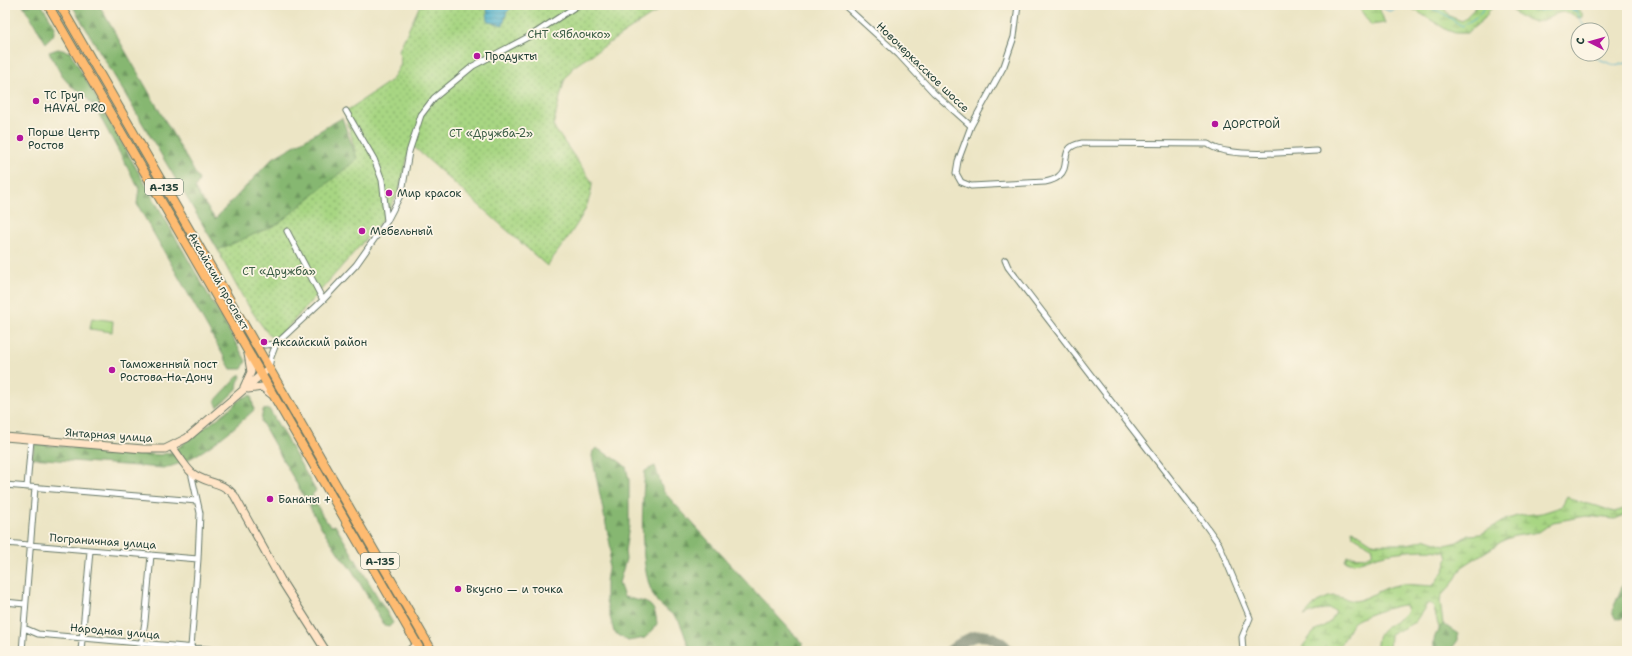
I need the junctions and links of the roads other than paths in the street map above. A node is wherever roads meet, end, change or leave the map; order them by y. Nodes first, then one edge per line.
1 (48, 5) edge
2 (60, 5) edge
3 (578, 5) edge
4 (844, 5) edge
5 (1018, 5) edge
6 (346, 111) dead end
7 (971, 126) junction
8 (1317, 151) dead end
9 (387, 221) junction
10 (287, 231) dead end
11 (1005, 260) dead end
12 (323, 300) junction
13 (252, 341) junction
14 (276, 344) junction
15 (247, 352) junction
16 (269, 368) junction
17 (261, 376) junction
18 (241, 392) junction
19 (273, 396) junction
20 (290, 404) junction
21 (5, 437) edge
22 (31, 440) junction
23 (172, 446) junction
24 (191, 472) junction
25 (5, 485) edge
26 (27, 487) junction
27 (35, 488) junction
28 (197, 501) junction
29 (5, 543) edge
30 (30, 546) junction
31 (90, 551) junction
32 (151, 555) junction
33 (198, 559) junction
34 (5, 602) edge
35 (26, 604) junction
36 (24, 628) junction
37 (82, 638) junction
38 (140, 643) junction
39 (191, 648) junction
40 (419, 648) edge
41 (22, 651) edge
42 (80, 651) edge
43 (140, 651) edge
44 (229, 651) edge
45 (326, 651) edge
46 (409, 651) edge
47 (432, 651) edge
48 (1243, 651) edge

1 - 15 main road, Аксайский проспект / А-135
2 - 13 main road, Аксайский проспект / А-135
3 - 9 street
4 - 7 street, Новочеркасское шоссе
5 - 7 street
6 - 9 street
7 - 8 street
9 - 12 street
10 - 12 street
11 - 48 street
12 - 14 street
13 - 14 street
13 - 16 main road, Аксайский проспект / А-135
14 - 16 street
15 - 17 main road, Аксайский проспект / А-135
15 - 18 street, Янтарная улица
16 - 17 street, Янтарная улица
16 - 20 main road, Аксайский проспект / А-135
17 - 18 street, Янтарная улица
17 - 19 main road, Аксайский проспект / А-135
17 - 20 main road
18 - 19 street, Янтарная улица
18 - 23 street, Янтарная улица
19 - 40 main road, Аксайский проспект / А-135
20 - 47 main road, Аксайский проспект / А-135
21 - 22 street, Янтарная улица
22 - 23 street, Янтарная улица
22 - 26 street
23 - 24 street
24 - 28 street
24 - 45 street
25 - 26 street
26 - 27 street
27 - 28 street
27 - 30 street
28 - 33 street
29 - 30 street, Пограничная улица
30 - 31 street, Пограничная улица
30 - 35 street
31 - 32 street, Пограничная улица
31 - 37 street
32 - 33 street, Пограничная улица
32 - 38 street
33 - 39 street
34 - 35 street
35 - 36 street
36 - 37 street, Народная улица
36 - 41 street
37 - 38 street, Народная улица
37 - 42 street
38 - 39 street, Народная улица
38 - 43 street
39 - 44 street, Народная улица
40 - 46 street

